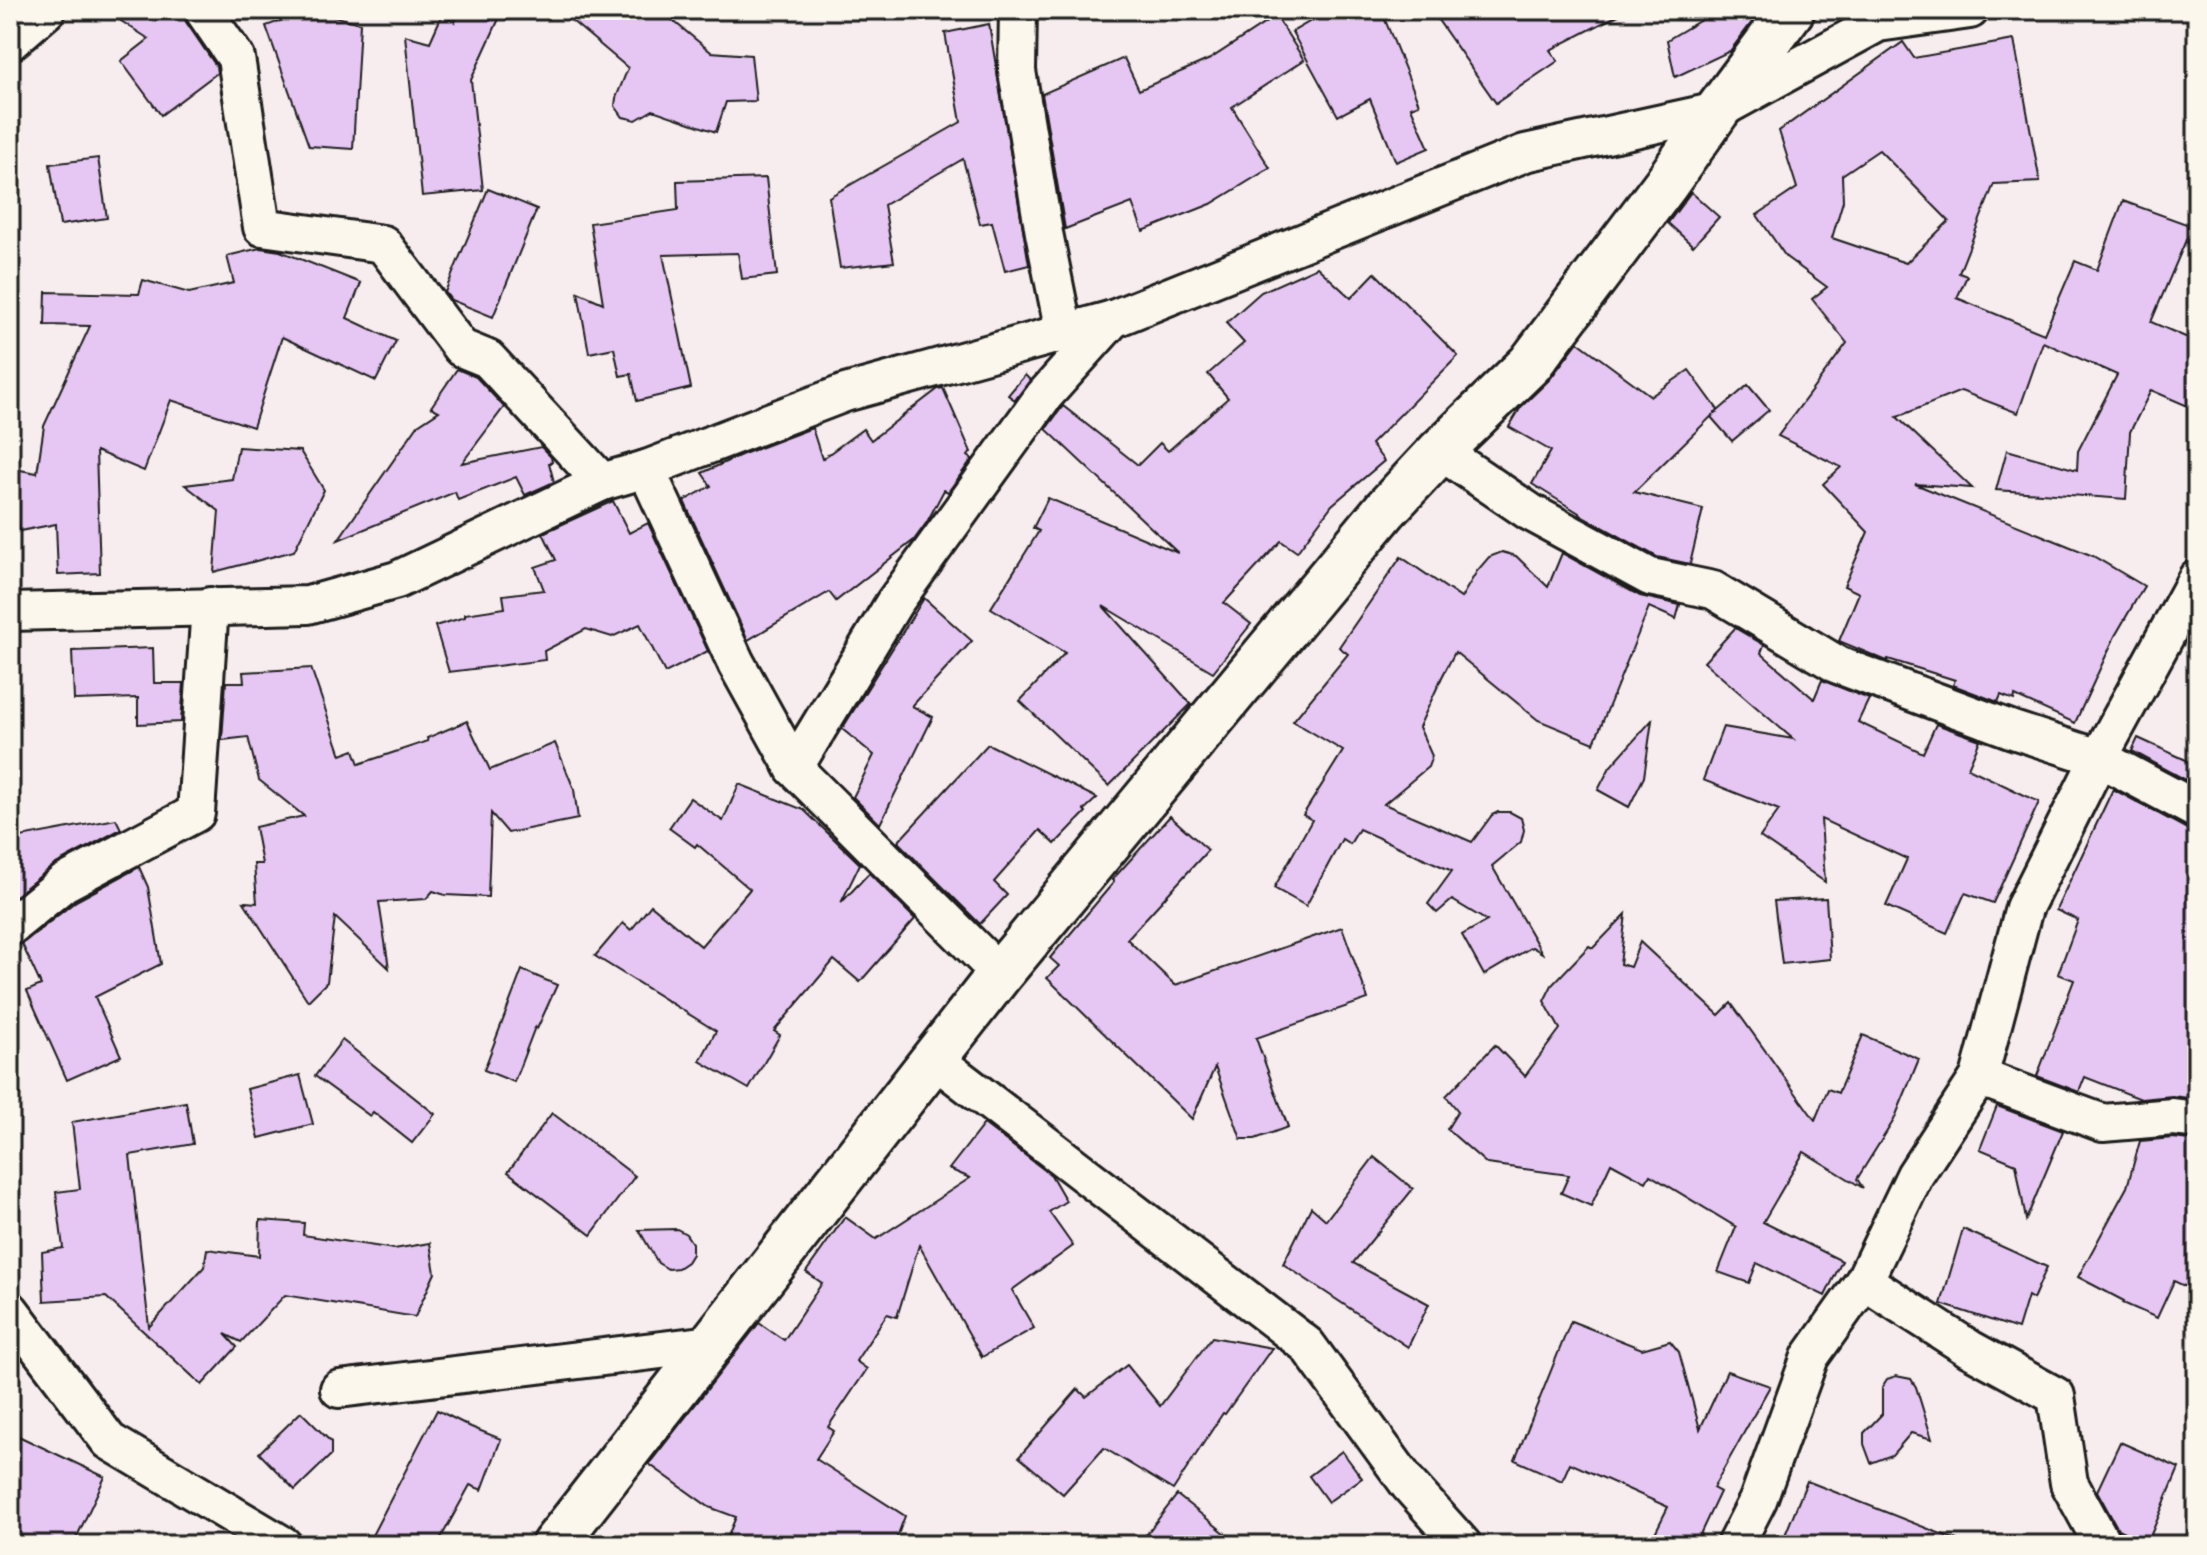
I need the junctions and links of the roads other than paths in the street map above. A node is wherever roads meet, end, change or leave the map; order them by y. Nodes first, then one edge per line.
1 (47, 10) edge
2 (203, 10) edge
3 (1018, 10) edge
4 (1792, 10) edge
5 (1970, 10) edge
6 (10, 42) edge
7 (1717, 111) junction
8 (1113, 319) junction
9 (1064, 332) junction
10 (1440, 451) junction
11 (646, 469) junction
12 (602, 482) junction
13 (2197, 578) edge
14 (210, 606) junction
15 (10, 612) edge
16 (2099, 758) junction
17 (794, 768) junction
18 (2197, 810) edge
19 (10, 927) edge
20 (1000, 974) junction
21 (934, 1059) junction
22 (1979, 1077) junction
23 (2197, 1120) edge
24 (1864, 1281) junction
25 (10, 1310) edge
26 (711, 1344) junction
27 (339, 1389) dead end
28 (283, 1545) edge
29 (554, 1545) edge
30 (1463, 1545) edge
31 (1735, 1545) edge
32 (2103, 1545) edge

1 - 6 street
2 - 12 street
3 - 9 street
4 - 7 street
5 - 7 street
7 - 8 street
7 - 10 street
8 - 9 street
8 - 17 street
9 - 11 street
10 - 16 street
10 - 20 street
11 - 12 street
11 - 17 street
12 - 14 street
13 - 16 street
14 - 15 street
14 - 19 street
16 - 18 street
16 - 22 street
17 - 20 street
20 - 21 street
21 - 26 street
21 - 30 street
22 - 23 street
22 - 24 street
24 - 31 street
24 - 32 street
25 - 28 street
26 - 27 street
26 - 29 street

